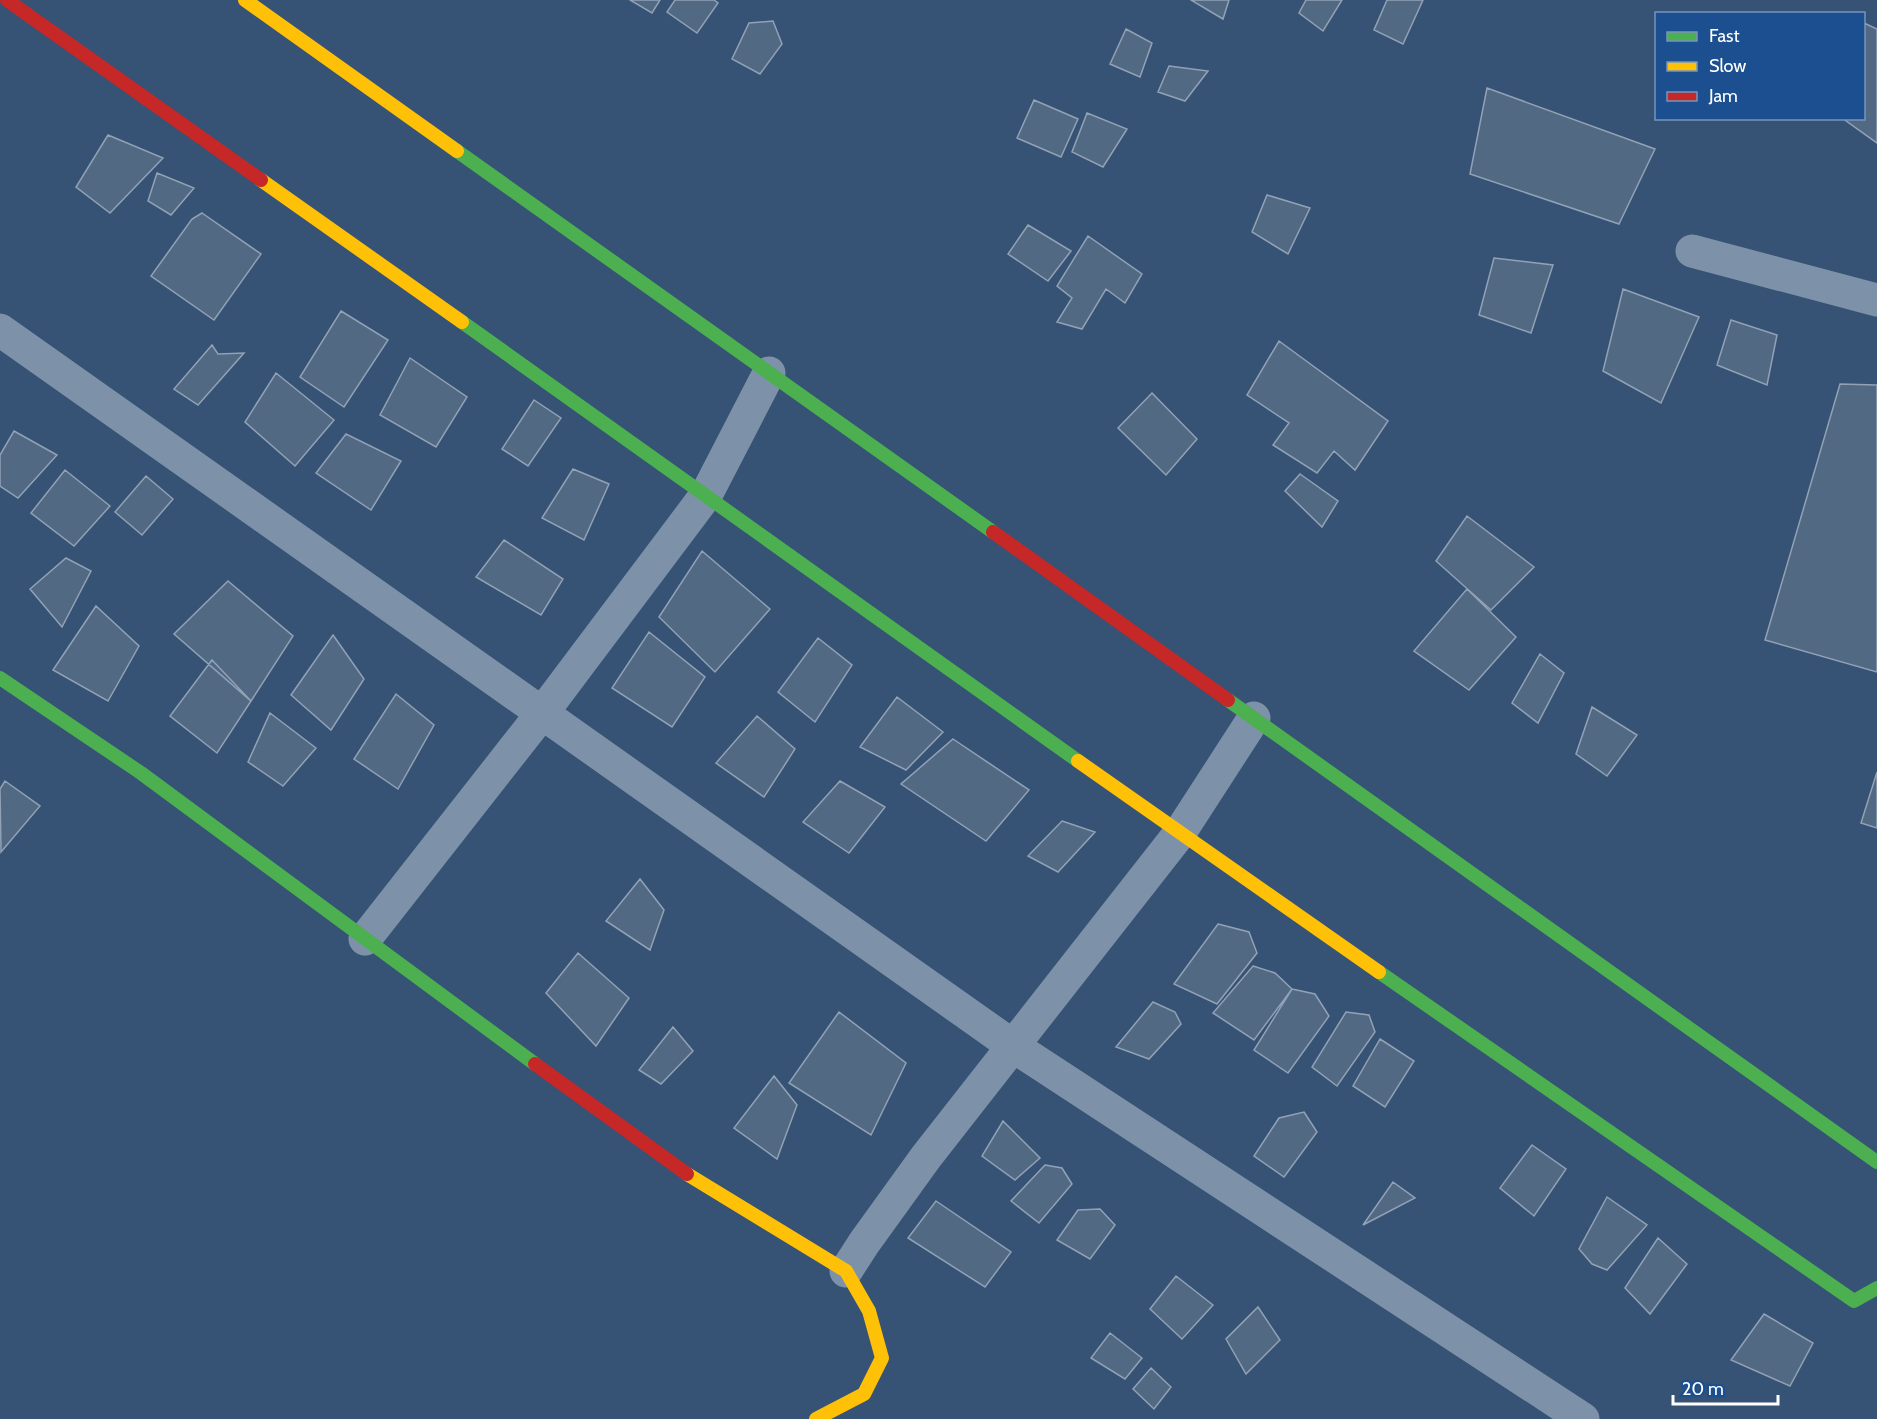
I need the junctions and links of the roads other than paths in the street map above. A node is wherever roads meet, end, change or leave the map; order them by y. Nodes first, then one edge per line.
1 (7, 0) edge
2 (245, 0) edge
3 (1692, 251) dead end
4 (1877, 300) edge
5 (0, 330) edge
6 (769, 374) junction
7 (706, 495) junction
8 (0, 678) edge
9 (543, 712) junction
10 (1254, 718) junction
11 (1179, 834) junction
12 (365, 939) junction
13 (1013, 1046) junction
14 (1877, 1162) edge
15 (846, 1271) junction
16 (1877, 1288) edge
17 (816, 1419) edge
18 (1583, 1419) edge

1 - 7 street
2 - 6 street
3 - 4 street
5 - 9 street
6 - 7 street
6 - 10 street
7 - 9 street
7 - 11 street
8 - 12 street
9 - 12 street
9 - 13 street
10 - 11 street
10 - 14 street
11 - 13 street
11 - 16 street
12 - 15 street
13 - 15 street
13 - 18 street
15 - 17 street

